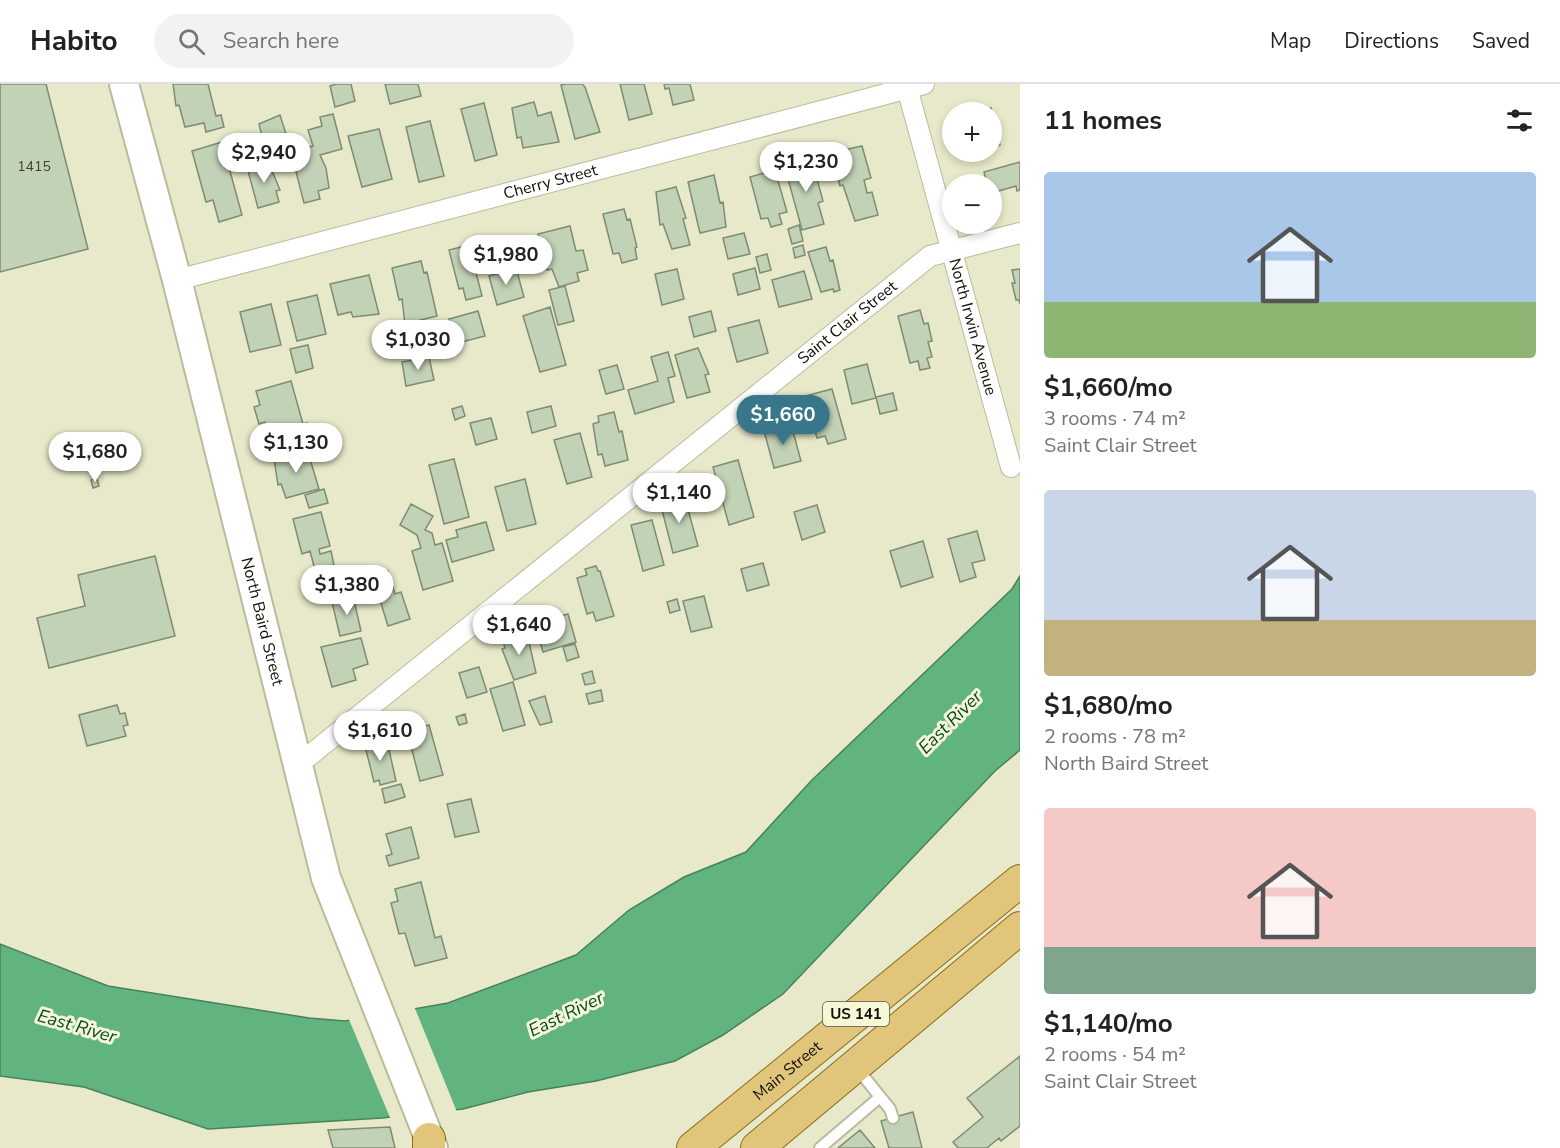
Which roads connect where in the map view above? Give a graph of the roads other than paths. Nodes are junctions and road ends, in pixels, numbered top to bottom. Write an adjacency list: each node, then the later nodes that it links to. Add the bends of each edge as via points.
1 (124, 84): 5 (street, North Baird Street)
2 (912, 85): 4 (street, North Irwin Avenue); 5 (street, Cherry Street)
3 (1020, 233): 4 (street, Saint Clair Street)
4 (950, 251): 6 (street, North Irwin Avenue); 7 (street, Saint Clair Street, via 925,260)
5 (177, 280): 7 (street, North Baird Street)
6 (1011, 467)
7 (298, 764): 13 (street, North Baird Street, via 326,878)
8 (1020, 881): 14 (main road, Main Street / US 141)
9 (1020, 928): 10 (main road, US 141)
10 (855, 1066): 11 (lane); 15 (main road, US 141)
11 (880, 1097): 12 (lane); 16 (lane)
12 (893, 1118)
13 (428, 1139)
14 (693, 1148)
15 (757, 1148)
16 (820, 1148)

